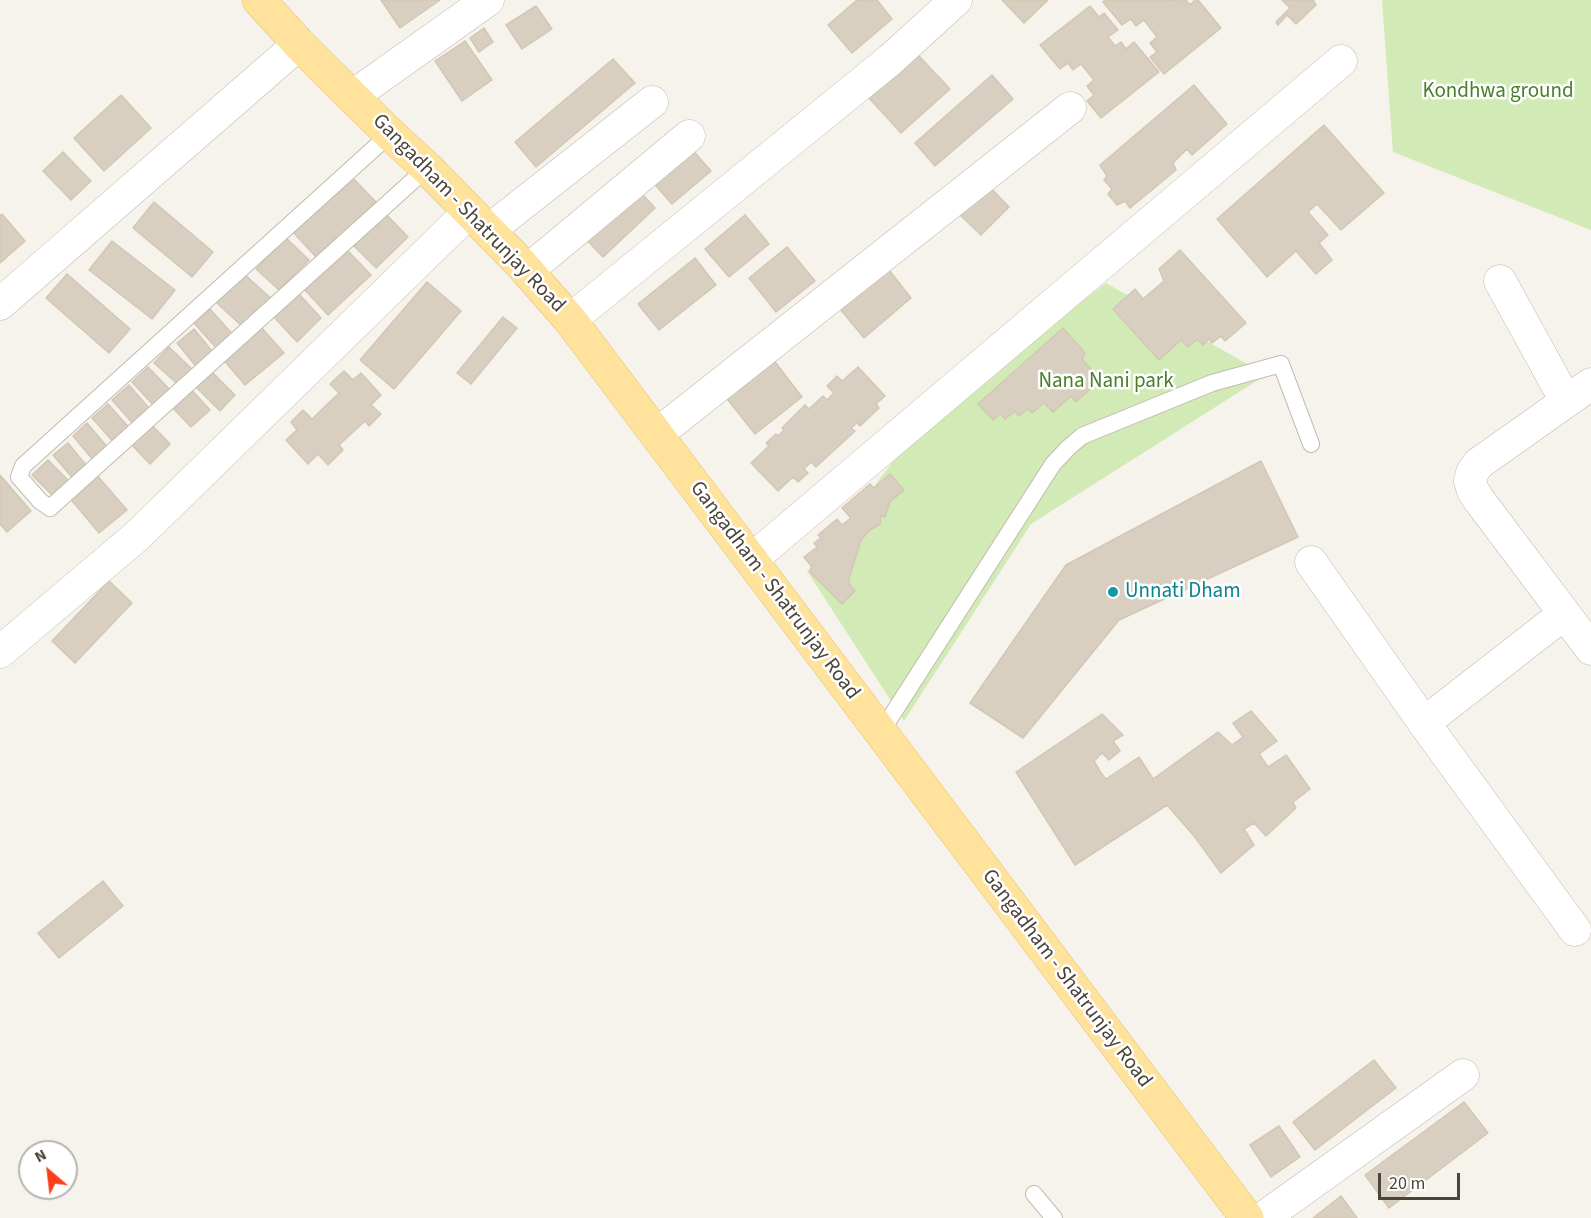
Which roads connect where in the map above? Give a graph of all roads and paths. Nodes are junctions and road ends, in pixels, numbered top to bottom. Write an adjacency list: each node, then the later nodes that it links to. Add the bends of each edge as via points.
1 (258, 0): 4 (main road, Gangadham - Shatrunjay Road)
2 (488, 0): 6 (street)
3 (956, 0): 16 (street, via 890,60)
4 (299, 44): 6 (main road, Gangadham - Shatrunjay Road); 15 (street)
5 (1341, 61): 20 (street)
6 (353, 96): 9 (main road, Gangadham - Shatrunjay Road)
7 (652, 102): 12 (street)
8 (1070, 108): 18 (street)
9 (390, 134): 11 (main road, Gangadham - Shatrunjay Road); 11 (lane, via 23,466 19,477 40,501 50,508)
10 (689, 136): 13 (street)
11 (427, 168): 12 (main road, Gangadham - Shatrunjay Road)
12 (479, 221): 13 (main road, Gangadham - Shatrunjay Road); 24 (street, via 137,536)
13 (527, 271): 16 (main road, Gangadham - Shatrunjay Road)
14 (1500, 281): 17 (street)
15 (0, 304)
16 (570, 320): 18 (main road, Gangadham - Shatrunjay Road)
17 (1579, 393): 22 (street, via 1478,464 1470,481 1479,500)
18 (656, 435): 20 (main road, Gangadham - Shatrunjay Road)
19 (1311, 444): 26 (lane, via 1281,364 1212,383 1082,436 1053,464)
20 (751, 560): 26 (main road, Gangadham - Shatrunjay Road)
21 (1311, 562): 25 (street)
22 (1564, 614): 23 (street); 25 (street)
23 (1591, 649)
24 (0, 652)
25 (1424, 723): 27 (street)
26 (881, 732): 31 (main road, Gangadham - Shatrunjay Road)
27 (1575, 930)
28 (1463, 1075): 32 (street)
29 (1034, 1194): 30 (lane)
30 (1054, 1218)
31 (1246, 1218)
32 (1263, 1218)

